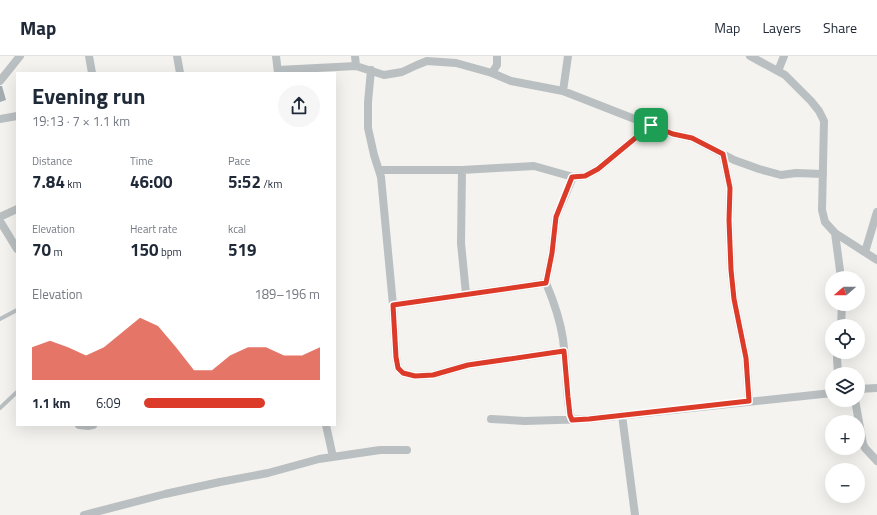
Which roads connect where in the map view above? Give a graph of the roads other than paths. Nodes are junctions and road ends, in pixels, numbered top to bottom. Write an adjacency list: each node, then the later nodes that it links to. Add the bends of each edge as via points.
1 (20, 56): 18 (street)
2 (89, 56): 14 (street)
3 (177, 56): 15 (street)
4 (276, 56): 16 (street)
5 (354, 56): 11 (street)
6 (497, 56): 17 (street, via 497,65)
7 (568, 56): 19 (street)
8 (750, 56): 13 (street)
9 (784, 56): 13 (street)
10 (427, 59): 12 (street, via 402,72 384,75); 17 (street, via 456,63)
11 (356, 66): 12 (street); 16 (street)
12 (371, 70): 24 (street, via 368,128)
13 (778, 71): 26 (street, via 811,101 824,121)
14 (92, 72)
15 (180, 72)
16 (278, 72)
17 (492, 73): 19 (street, via 511,81)
18 (0, 81)
19 (563, 91): 22 (street)
20 (16, 116): 21 (street)
21 (0, 119)
22 (651, 125): 23 (street, via 692,138); 27 (street, via 598,169 585,176)
23 (723, 154): 26 (street, via 748,166 781,175); 47 (street, via 730,188 729,220 734,299 746,358)
24 (379, 170): 25 (street); 39 (street)
25 (462, 170): 27 (street, via 534,166); 38 (street, via 461,244)
26 (823, 174): 32 (street, via 822,210 825,222)
27 (572, 177): 37 (street, via 556,217)
28 (16, 210): 30 (street)
29 (877, 212): 34 (street)
30 (0, 218)
31 (0, 221): 33 (street)
32 (835, 233): 34 (street); 36 (street)
33 (16, 247)
34 (865, 252): 35 (street)
35 (877, 260)
36 (840, 271)
37 (546, 283): 38 (street); 42 (street, via 560,320)
38 (466, 294): 39 (street)
39 (393, 305): 42 (street, via 396,357 398,368 403,373 415,376 433,375 468,365)
40 (16, 310): 41 (lane)
41 (0, 318)
42 (564, 351): 52 (street)
43 (877, 388): 44 (street)
44 (865, 389)
45 (16, 393): 49 (lane)
46 (825, 394): 47 (street)
47 (749, 401): 50 (street)
48 (856, 407): 56 (street, via 863,444)
49 (0, 408)
50 (622, 416): 52 (street); 58 (street)
51 (491, 420): 52 (street)
52 (572, 420)
53 (326, 426): 55 (street)
54 (407, 450): 55 (street, via 380,450)
55 (333, 457): 57 (street, via 165,494)
56 (877, 461)
57 (84, 515)
58 (635, 515)

